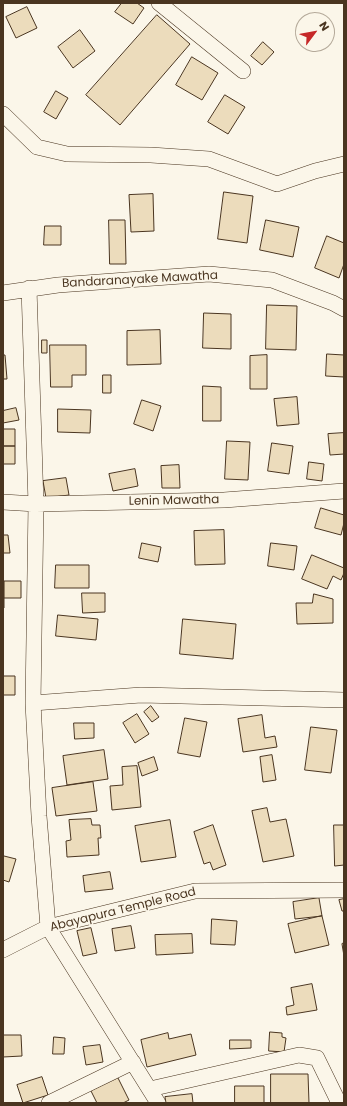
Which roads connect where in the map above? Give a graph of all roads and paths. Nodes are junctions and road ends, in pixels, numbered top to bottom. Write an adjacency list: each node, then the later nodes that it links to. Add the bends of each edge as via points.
1 (159, 3): 2 (street)
2 (243, 71)
3 (3, 114): 4 (street, via 36,147 67,154 209,159 277,184)
4 (344, 164)
5 (29, 288): 6 (street, Bandaranayake Mawatha); 7 (street, Bandaranayake Mawatha, via 209,274 272,280); 10 (street)
6 (3, 293)
7 (344, 309)
8 (344, 491): 10 (street, Lenin Mawatha, via 224,500)
9 (3, 502): 10 (street, Lenin Mawatha)
10 (36, 504): 12 (street)
11 (344, 700): 12 (street, via 141,695)
12 (32, 703): 14 (street)
13 (344, 890): 14 (street, Abayapura Temple Road, via 195,891)
14 (48, 927): 15 (street, Abayapura Temple Road); 16 (street)
15 (3, 950)
16 (133, 1062): 17 (street); 18 (street)
17 (150, 1089): 19 (street); 20 (street, via 299,1055 317,1058)
18 (49, 1103)
19 (158, 1103)
20 (339, 1103)

